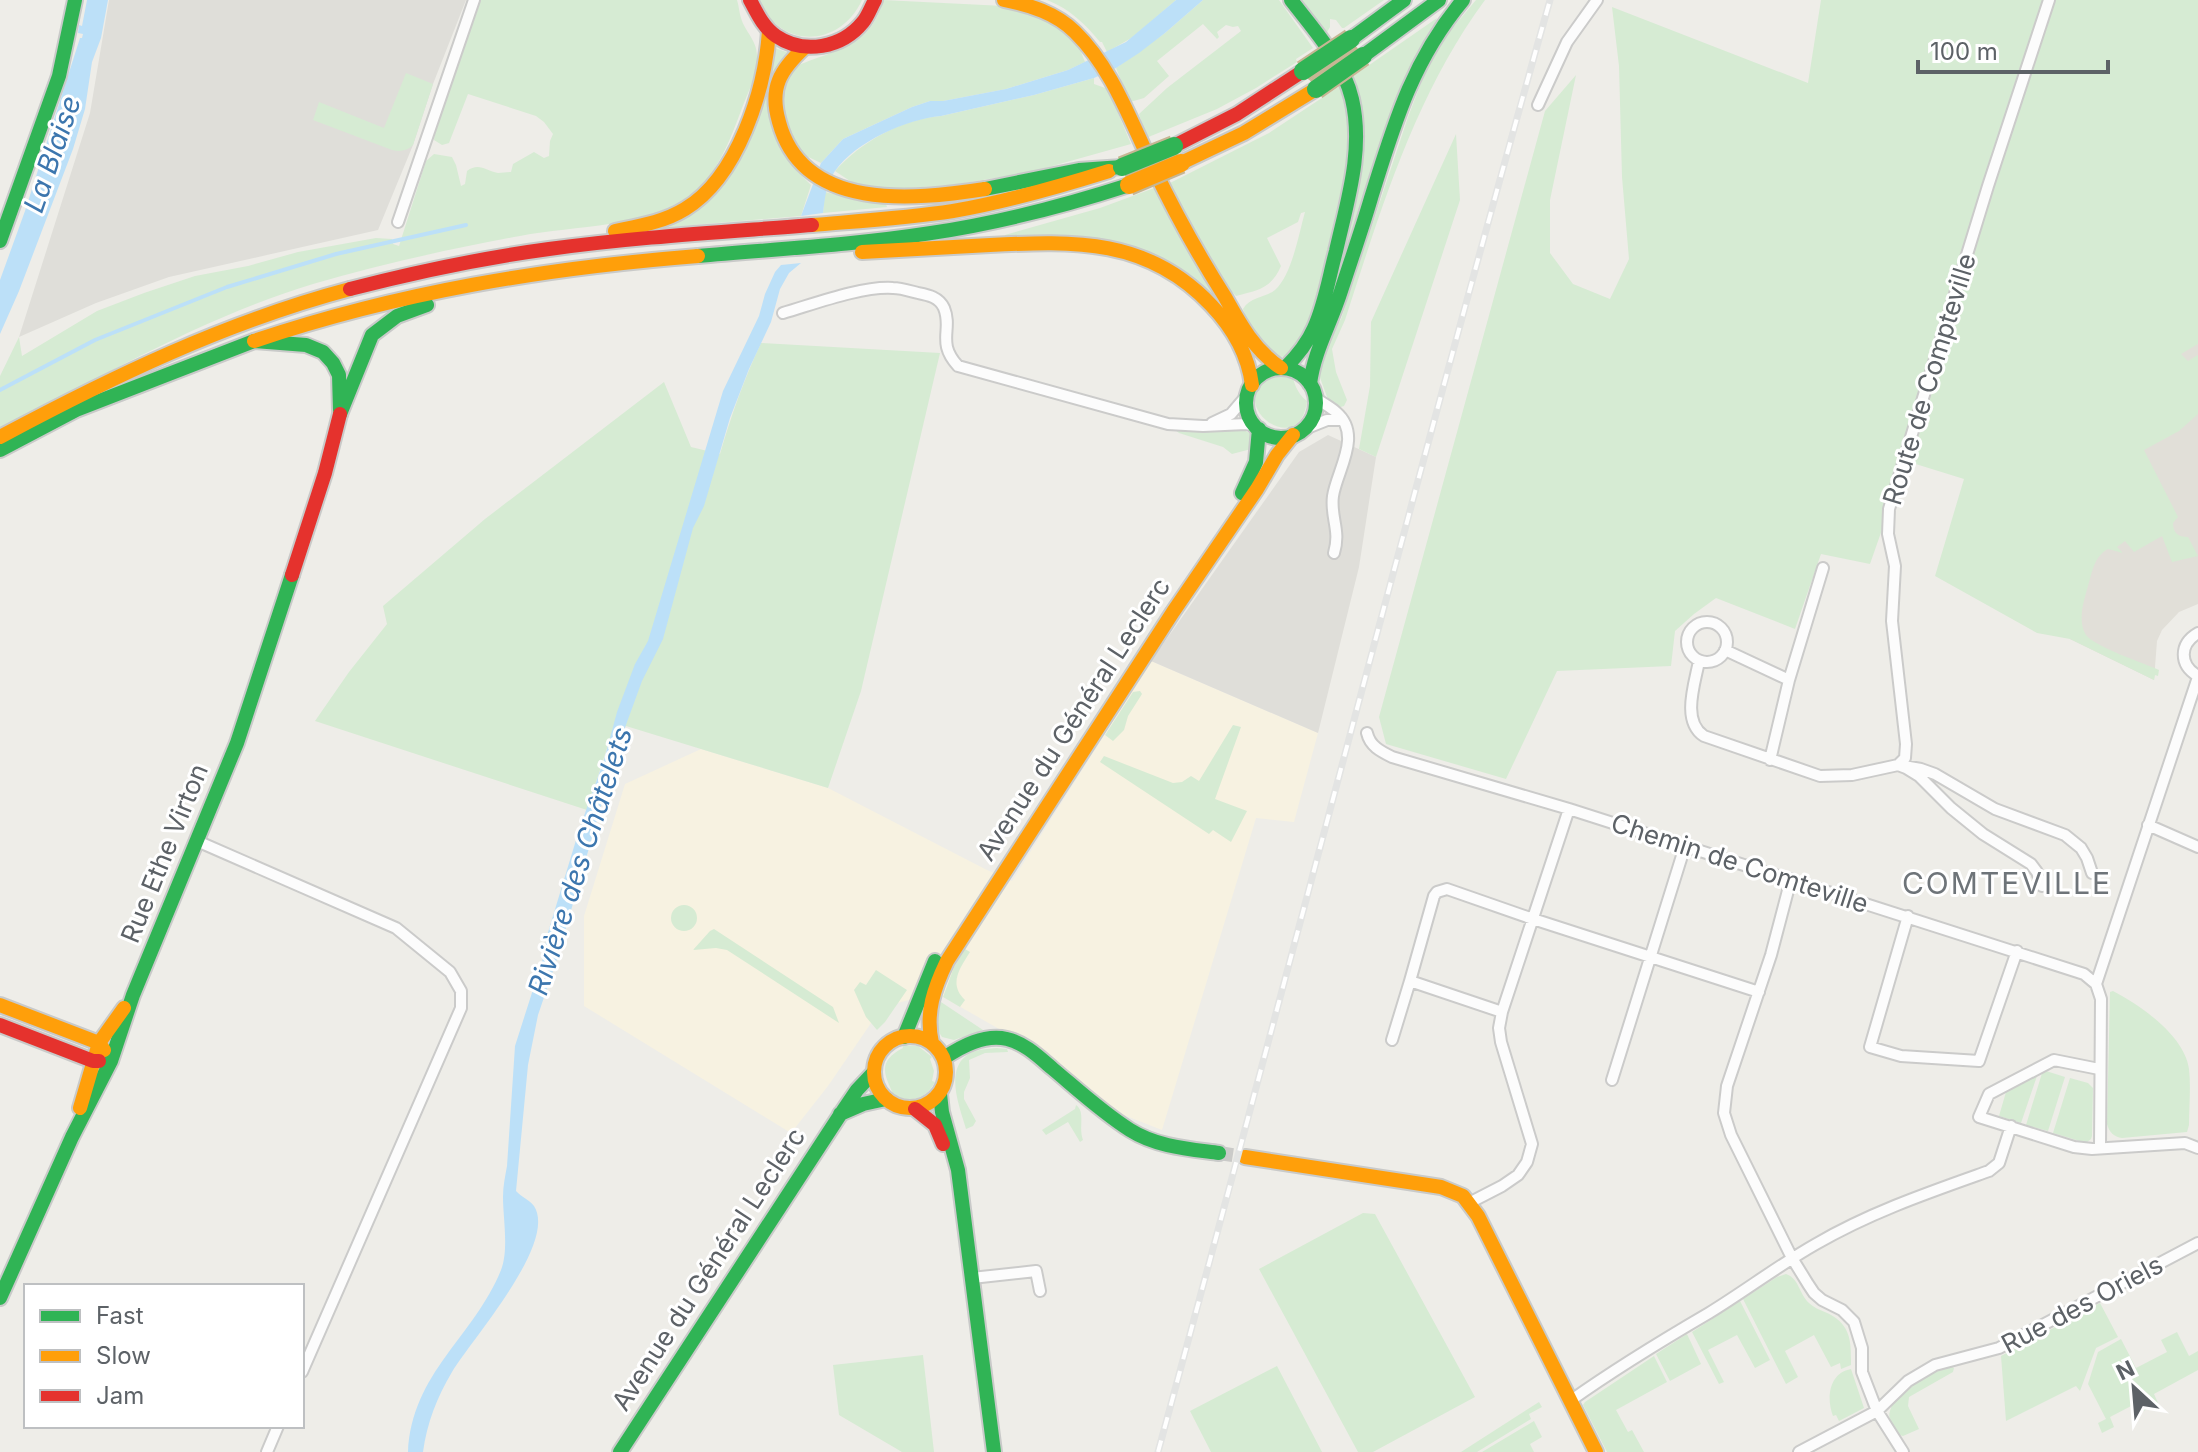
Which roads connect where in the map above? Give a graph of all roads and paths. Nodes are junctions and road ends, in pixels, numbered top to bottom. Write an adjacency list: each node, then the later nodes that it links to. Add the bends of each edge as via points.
1 (75, 0): 18 (main road, via 59,76)
2 (474, 0): 17 (street)
3 (750, 0): 12 (main road)
4 (875, 0): 13 (main road, via 865,20 847,37)
5 (1004, 0): 24 (main road, via 1056,17 1098,57 1202,260 1256,346)
6 (1291, 0): 24 (main road, via 1346,83 1357,135 1354,172 1321,312 1295,360)
7 (1404, 0): 15 (main road, bridge)
8 (1439, 0): 15 (main road, bridge, via 1316,89 1244,133)
9 (1463, 0): 26 (main road, via 1429,43 1402,103 1339,298 1315,355)
10 (1597, 0): 14 (street, via 1567,42)
11 (2049, 0): 44 (street, Route de Compteville, via 1888,517 1895,566 1893,631 1906,744 1905,758)
12 (769, 31): 13 (main road); 20 (main road, via 763,78 737,150 699,200 649,224 472,253)
13 (805, 47): 16 (main road, via 778,79 776,112 787,147 799,163 836,188 870,196 918,196)
14 (1538, 105)
15 (1178, 154): 16 (main road, bridge); 19 (main road, bridge, via 1129,185 1070,204 973,226)
16 (1122, 167): 20 (main road, via 951,211 627,239)
17 (398, 222)
18 (0, 241)
19 (821, 245): 21 (main road); 25 (main road, via 836,253 1056,243 1124,252 1179,277 1210,303 1249,365)
20 (461, 263): 28 (main road, via 277,311 151,360)
21 (467, 284): 23 (main road); 27 (main road, via 456,298 411,309 382,324 369,341)
22 (783, 313): 30 (street, via 866,290 893,288 932,296 946,311 945,341 958,366 1151,420)
23 (254, 341): 27 (main road, via 306,345 323,352 339,375); 28 (main road)
24 (1283, 368): 25 (main road, via 1264,373); 26 (main road, via 1297,372)
25 (1250, 390): 30 (street, via 1231,414); 31 (main road, via 1248,411)
26 (1313, 390): 29 (street); 32 (main road, via 1313,416)
27 (340, 414): 47 (main road, Rue Ethe Virton, via 237,743)
28 (48, 418): 33 (main road); 34 (main road)
29 (1342, 420): 32 (street, via 1327,420); 35 (street, via 1348,441 1333,498)
30 (1203, 426): 31 (street)
31 (1257, 428): 32 (main road, via 1275,437); 63 (main road, Avenue du Général Leclerc, via 1259,452 1247,486 943,947)
32 (1298, 433): 65 (main road, Avenue du Général Leclerc, via 1277,455 947,961 928,1020)
33 (0, 437)
34 (0, 450)
35 (1334, 553)
36 (1823, 568): 41 (street)
37 (2198, 633): 40 (street, via 2183,652 2187,667)
38 (1725, 650): 39 (street, via 1712,662); 39 (street, via 1722,629 1713,623 1698,624 1687,643); 41 (street)
39 (1699, 661): 43 (street, via 1692,715 1697,730)
40 (2198, 676): 46 (street)
41 (1789, 680): 43 (street)
42 (1367, 733): 45 (street, Chemin de Comteville, via 1369,741 1392,757)
43 (1770, 760): 44 (street, via 1829,777)
44 (1898, 765): 50 (street, via 1935,774 1995,809 2065,835 2081,848); 52 (street, via 1919,776 1974,828 2031,864)
45 (1569, 809): 48 (street, Chemin de Comteville); 54 (street)
46 (2148, 825): 49 (street); 58 (street)
47 (197, 841): 66 (main road, Rue Ethe Virton, via 133,995); 85 (street, via 396,928 450,972 461,991 461,1008)
48 (1685, 846): 51 (street, Chemin de Comteville); 56 (street)
49 (2198, 847)
50 (2092, 873)
51 (1791, 879): 53 (street, Chemin de Comteville); 59 (street)
52 (2042, 886)
53 (1908, 916): 55 (street, Chemin de Comteville); 55 (street, via 1870,1047 1901,1056 1979,1061)
54 (1533, 919): 56 (street); 57 (street, via 1447,889 1437,892); 61 (street)
55 (2017, 951): 58 (street, Chemin de Comteville, via 2075,969)
56 (1650, 957): 59 (street); 69 (street)
57 (1410, 981): 61 (street); 64 (street)
58 (2096, 984): 67 (street, via 2101,999)
59 (1759, 992): 81 (street, via 1727,1086 1724,1113)
60 (0, 1005): 66 (main road)
61 (1502, 1012): 79 (street, via 1501,1042 1532,1144 1518,1175)
62 (0, 1025): 66 (main road)
63 (904, 1037): 65 (main road, via 919,1037); 68 (main road, via 885,1047)
64 (1392, 1040)
65 (938, 1051): 70 (main road, via 947,1073); 77 (main road, via 997,1038 1012,1041 1132,1131 1169,1145)
66 (101, 1055): 84 (main road, Rue Ethe Virton, via 72,1137)
67 (2099, 1069): 74 (street, via 2054,1060 1989,1094 1979,1117); 75 (street)
68 (874, 1072): 71 (main road); 73 (main road, Avenue du Général Leclerc)
69 (1612, 1080)
70 (940, 1094): 72 (main road); 82 (main road, via 958,1170)
71 (886, 1099): 72 (main road); 73 (main road, Avenue du Général Leclerc)
72 (915, 1109): 91 (main road, via 935,1125 944,1149)
73 (840, 1115): 90 (main road, Avenue du Général Leclerc)
74 (2011, 1126): 75 (street, via 2074,1147); 81 (street, via 1999,1163 1989,1171 1875,1213)
75 (2100, 1148): 76 (street, via 2185,1143)
76 (2198, 1148)
77 (1219, 1153)
78 (1245, 1157): 79 (main road, via 1441,1187)
79 (1469, 1203): 86 (main road)
80 (2198, 1243): 87 (street, Rue des Oriels, via 1999,1348 1935,1365 1908,1381)
81 (1792, 1258): 86 (street); 87 (street, via 1814,1293 1854,1322 1862,1372)
82 (972, 1278): 83 (street, via 1036,1271); 92 (main road)
83 (1040, 1291)
84 (0, 1298)
85 (304, 1367)
86 (1570, 1401): 93 (main road)
87 (1877, 1411): 94 (street, Rue des Oriels); 95 (street)
88 (277, 1428): 89 (street)
89 (267, 1452)
90 (620, 1452)
91 (984, 1452)
92 (994, 1452)
93 (1596, 1452)
94 (1799, 1452)
95 (1903, 1452)

